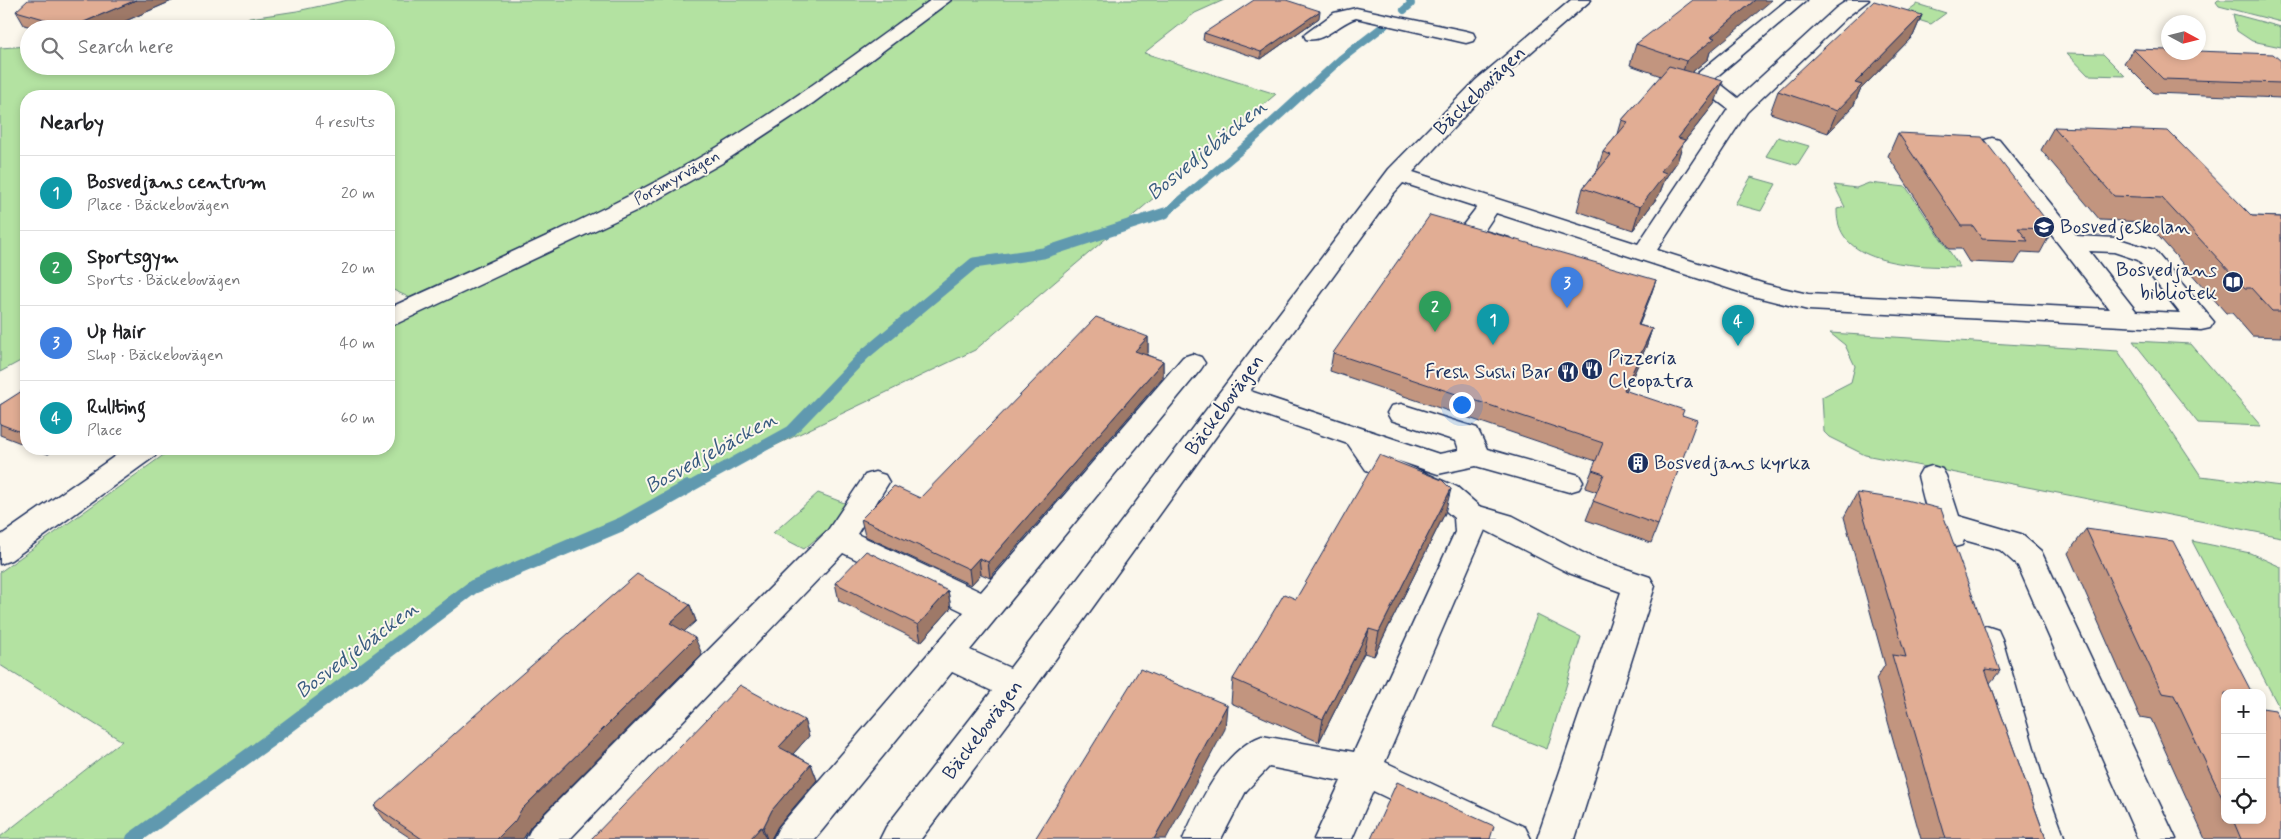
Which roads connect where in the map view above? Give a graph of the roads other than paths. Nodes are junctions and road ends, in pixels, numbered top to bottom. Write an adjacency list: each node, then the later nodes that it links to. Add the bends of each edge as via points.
1 (942, 0): 15 (street, Porsmyrvägen, via 806,99 714,158 556,242)
2 (1582, 0): 10 (street, Bäckebovägen, via 1517,52)
3 (1798, 0): 8 (street, via 1705,77 1710,86)
4 (1860, 0): 5 (street)
5 (1822, 6): 8 (street)
6 (1313, 35): 7 (street, via 1340,17 1356,13)
7 (1466, 37)
8 (1739, 108): 14 (street)
9 (1992, 144): 12 (street)
10 (1398, 174): 11 (street); 18 (street, Bäckebovägen, via 1368,210)
11 (1492, 204): 13 (street, via 1472,229 1474,235); 14 (street)
12 (2070, 243): 16 (street); 16 (street, via 2116,245 2146,255 2202,322)
13 (1522, 250)
14 (1643, 253): 16 (street, via 1758,290 1808,302)
15 (395, 314)
16 (2129, 318)
17 (1192, 363): 32 (street)
18 (1233, 395): 20 (street); 35 (street, Bäckebovägen)
19 (1401, 413): 22 (street, via 1468,435)
20 (1357, 436): 22 (street, via 1438,464); 26 (street, via 1376,463 1447,495)
21 (137, 455): 30 (street)
22 (1476, 456): 25 (street)
23 (1932, 476): 28 (street)
24 (875, 482): 29 (street)
25 (1569, 482)
26 (1469, 514): 36 (street, via 1470,532); 43 (street, via 1502,524 1580,565 1639,586)
27 (1904, 515): 28 (street)
28 (1946, 524): 31 (street); 45 (street, via 2010,542 2030,559)
29 (839, 538): 32 (street); 37 (street)
30 (0, 552)
31 (1960, 562)
32 (985, 608): 34 (street)
33 (1978, 613): 44 (street, via 2025,779)
34 (947, 654): 35 (street); 38 (street)
35 (1016, 687): 39 (street, Bäckebovägen)
36 (1365, 770): 40 (street, via 1262,751 1232,780); 41 (street); 42 (street)
37 (545, 839)
38 (792, 839)
39 (899, 839)
40 (1202, 839)
41 (1333, 839)
42 (1512, 839)
43 (1556, 839)
44 (2046, 839)
45 (2157, 839)

